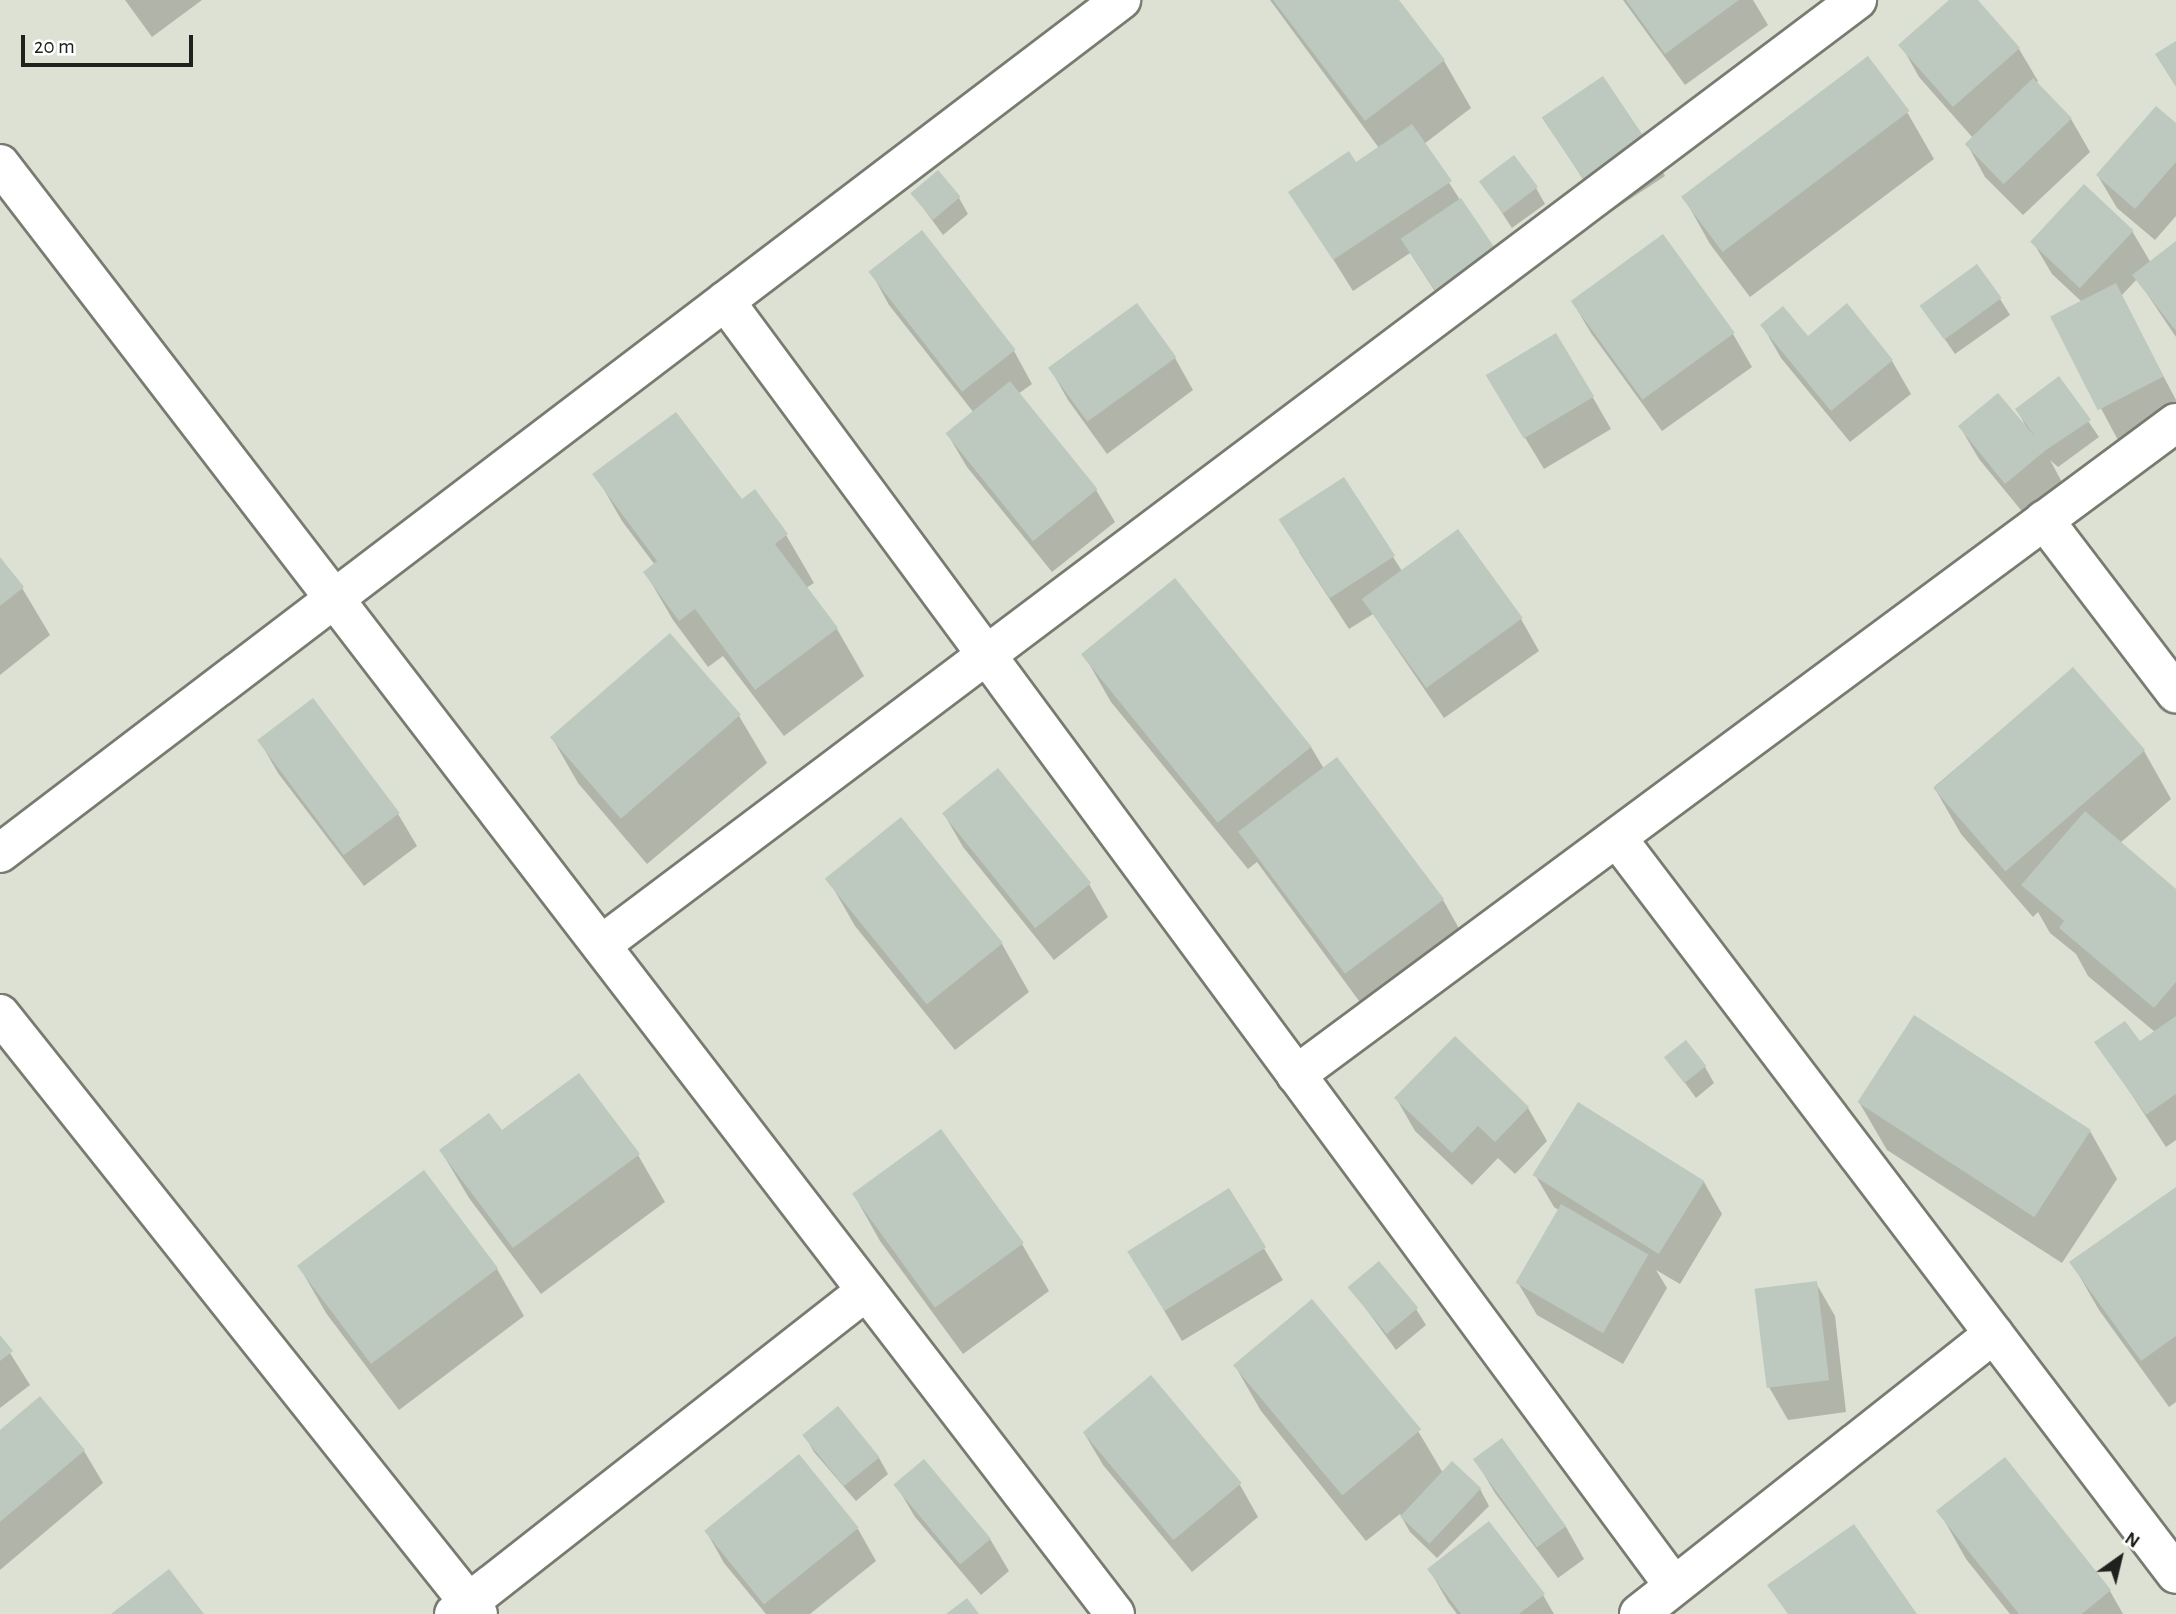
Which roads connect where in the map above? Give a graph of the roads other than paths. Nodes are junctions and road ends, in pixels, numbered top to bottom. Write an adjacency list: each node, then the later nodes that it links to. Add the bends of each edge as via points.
1 (1121, 0): 4 (street)
2 (1857, 0): 8 (street)
3 (0, 164): 7 (street)
4 (725, 301): 7 (street); 8 (street)
5 (2176, 423): 6 (street)
6 (2044, 520): 9 (street); 10 (street)
7 (334, 599): 11 (street); 12 (street)
8 (987, 655): 12 (street); 14 (street)
9 (2176, 693)
10 (1617, 838): 14 (street); 16 (street)
11 (0, 853)
12 (601, 945): 15 (street)
13 (0, 1014): 19 (street)
14 (1296, 1075): 18 (street)
15 (866, 1290): 19 (street); 20 (street)
16 (1994, 1335): 17 (street); 18 (street)
17 (2176, 1574)
18 (1674, 1587): 21 (street)
19 (467, 1610)
20 (1115, 1614)
21 (1639, 1614)

